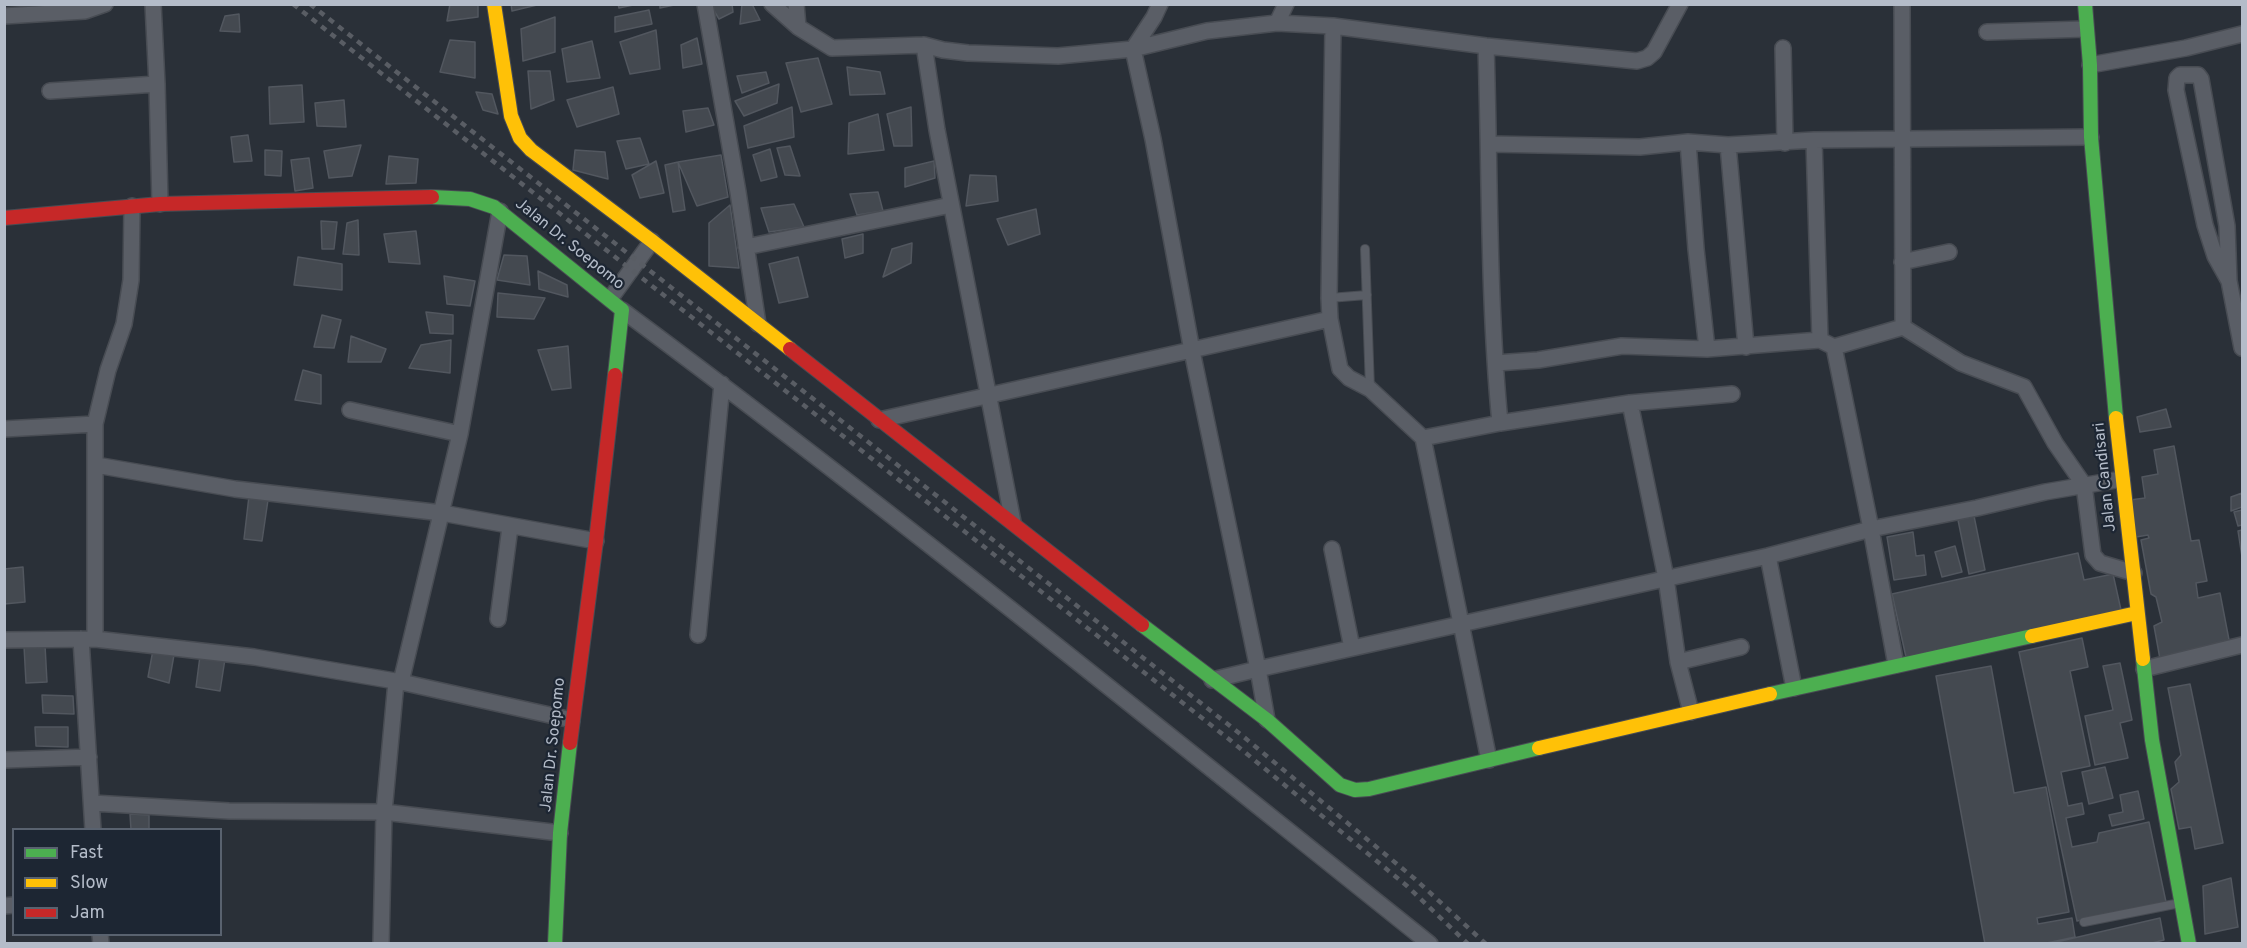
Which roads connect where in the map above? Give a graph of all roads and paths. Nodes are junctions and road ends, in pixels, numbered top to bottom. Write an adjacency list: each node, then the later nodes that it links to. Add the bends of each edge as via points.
1 (105, 4): 12 (street, via 85,11)
2 (153, 4): 26 (street)
3 (494, 4): 40 (street, via 507,99 520,138)
4 (705, 4): 41 (street)
5 (772, 4): 15 (street)
6 (796, 4): 15 (street)
7 (1160, 4): 23 (street)
8 (1286, 4): 13 (street)
9 (1680, 4): 20 (street, via 1654,52 1637,61)
10 (1902, 4): 30 (street)
11 (2085, 4): 16 (street, Jalan Candisari)
12 (4, 16)
13 (1277, 23): 14 (street); 23 (street, via 1207,32)
14 (1333, 26): 20 (street); 47 (street)
15 (798, 27): 19 (street, via 832,48)
16 (2086, 29): 17 (street); 24 (street, Jalan Candisari)
17 (1987, 33)
18 (2242, 34): 22 (street)
19 (924, 45): 23 (street, via 942,50 1058,56); 36 (street)
20 (1486, 46): 33 (street)
21 (1783, 48): 32 (street)
22 (2186, 48): 24 (street); 25 (street)
23 (1132, 49): 57 (street, via 1153,139)
24 (2090, 65): 28 (street, Jalan Candisari)
25 (2189, 74): 45 (street, via 2201,79 2227,226); 45 (street, via 2177,78 2176,90 2205,225 2215,256)
26 (158, 84): 27 (street); 35 (street)
27 (50, 91)
28 (2091, 137): 30 (street); 72 (street, Jalan Candisari)
29 (1814, 140): 30 (street); 32 (street); 53 (street)
30 (1903, 141): 44 (street)
31 (1688, 142): 33 (street, via 1640,147); 34 (street); 56 (street)
32 (1785, 143): 34 (street)
33 (1490, 144): 58 (street)
34 (1728, 145): 54 (street)
35 (160, 204): 37 (street, Jalan Dr. Soepomo); 38 (street, Jalan Dr. Soepomo, via 450,196 485,201)
36 (951, 205): 41 (street); 62 (street)
37 (132, 206): 39 (street, Jalan Dr. Soepomo); 67 (street, via 131,280 124,324)
38 (500, 211): 48 (street, Jalan Dr. Soepomo); 69 (street)
39 (4, 218)
40 (652, 241): 48 (street); 51 (street)
41 (746, 248): 51 (street)
42 (1365, 249): 46 (lane)
43 (1949, 252): 44 (street)
44 (1902, 262): 52 (street)
45 (2229, 281): 55 (street)
46 (1367, 295): 47 (lane); 60 (lane)
47 (1329, 298): 50 (street)
48 (610, 299): 49 (street, Jalan Dr. Soepomo)
49 (622, 310): 59 (street); 77 (street, Jalan Dr. Soepomo)
50 (1330, 319): 57 (street); 60 (street, via 1340,369)
51 (758, 324): 65 (street)
52 (1903, 327): 53 (street); 72 (street, via 1961,363 2024,387 2055,442)
53 (1827, 344): 54 (street); 76 (street)
54 (1746, 347): 56 (street)
55 (2242, 348)
56 (1707, 349): 58 (street, via 1622,346)
57 (1192, 351): 62 (street); 93 (street)
58 (1496, 363): 66 (street)
59 (722, 384): 85 (street); 112 (street)
60 (1370, 389): 70 (street)
61 (1732, 394): 63 (street)
62 (987, 395): 65 (street); 74 (street)
63 (1630, 403): 66 (street); 81 (street)
64 (350, 410): 69 (street)
65 (879, 420): 74 (street)
66 (1500, 423): 70 (street)
67 (95, 424): 68 (street); 71 (street)
68 (4, 429)
69 (460, 434): 73 (street)
70 (1423, 438): 84 (street)
71 (96, 465): 73 (street, via 235,489); 86 (street)
72 (2102, 482): 76 (street); 80 (street, Jalan Candisari); 80 (street, via 2093,555 2100,563)
73 (442, 513): 75 (street); 96 (street)
74 (1013, 522): 95 (street)
75 (510, 526): 77 (street); 83 (street)
76 (1871, 529): 79 (street); 92 (street)
77 (596, 541): 99 (street, Jalan Dr. Soepomo)
78 (1332, 549): 90 (street)
79 (1767, 556): 81 (street); 97 (street)
80 (2134, 573): 82 (street, Jalan Candisari)
81 (1666, 578): 84 (street); 91 (street)
82 (2138, 613): 92 (street); 94 (street, Jalan Candisari)
83 (498, 620)
84 (1462, 624): 90 (street); 103 (street)
85 (698, 635)
86 (88, 639): 87 (street); 96 (street, via 254,657); 101 (street)
87 (4, 640)
88 (2242, 645): 94 (street)
89 (1741, 647): 91 (street)
90 (1352, 648): 93 (street)
91 (1678, 663): 98 (street)
92 (1896, 665): 97 (street)
93 (1258, 669): 95 (street); 100 (street)
94 (2144, 669): 108 (street, Jalan Candisari)
95 (1212, 680): 100 (street)
96 (399, 682): 99 (street); 105 (street)
97 (1794, 688): 98 (street)
98 (1691, 712): 103 (street)
99 (572, 720): 107 (street, Jalan Dr. Soepomo)
100 (1267, 720): 103 (street, via 1340,785 1359,791)
101 (88, 757): 102 (street); 104 (street)
102 (4, 760)
103 (1489, 760)
104 (92, 803): 105 (street, via 230,811); 106 (street)
105 (384, 812): 107 (street); 110 (street)
106 (93, 828)
107 (560, 833): 111 (street, Jalan Dr. Soepomo)
108 (2175, 904): 109 (lane); 113 (street, Jalan Candisari)
109 (2084, 922)
110 (381, 944)
111 (555, 944)
112 (1430, 944)
113 (2189, 944)

